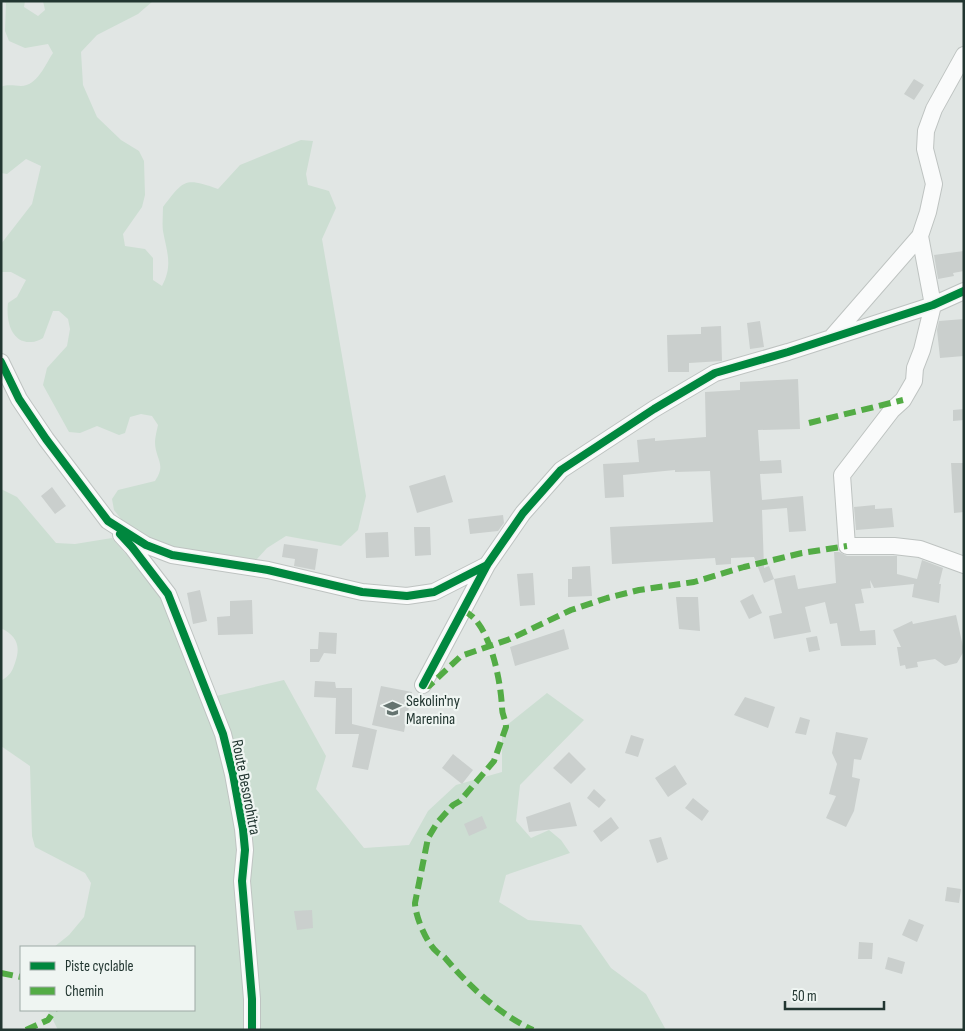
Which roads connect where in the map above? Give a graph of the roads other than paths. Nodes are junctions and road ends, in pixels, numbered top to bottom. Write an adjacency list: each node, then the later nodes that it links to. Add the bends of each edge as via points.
1 (964, 55): 2 (street, via 926,130 925,149 934,184)
2 (920, 236): 4 (street); 5 (street)
3 (964, 291): 4 (street)
4 (933, 305): 5 (street); 9 (street, via 914,381 903,400 842,475 847,546 920,549)
5 (832, 337): 8 (street, via 715,373 561,470 523,513)
6 (1, 362): 7 (street, Route Besorohitra, via 19,399)
7 (108, 521): 8 (street, via 146,545 172,555 268,570 362,592 407,596 434,592); 11 (street, Route Besorohitra, via 168,594 223,734 243,829 242,881)
8 (487, 565): 10 (street)
9 (964, 565)
10 (423, 685)
11 (252, 1030)

